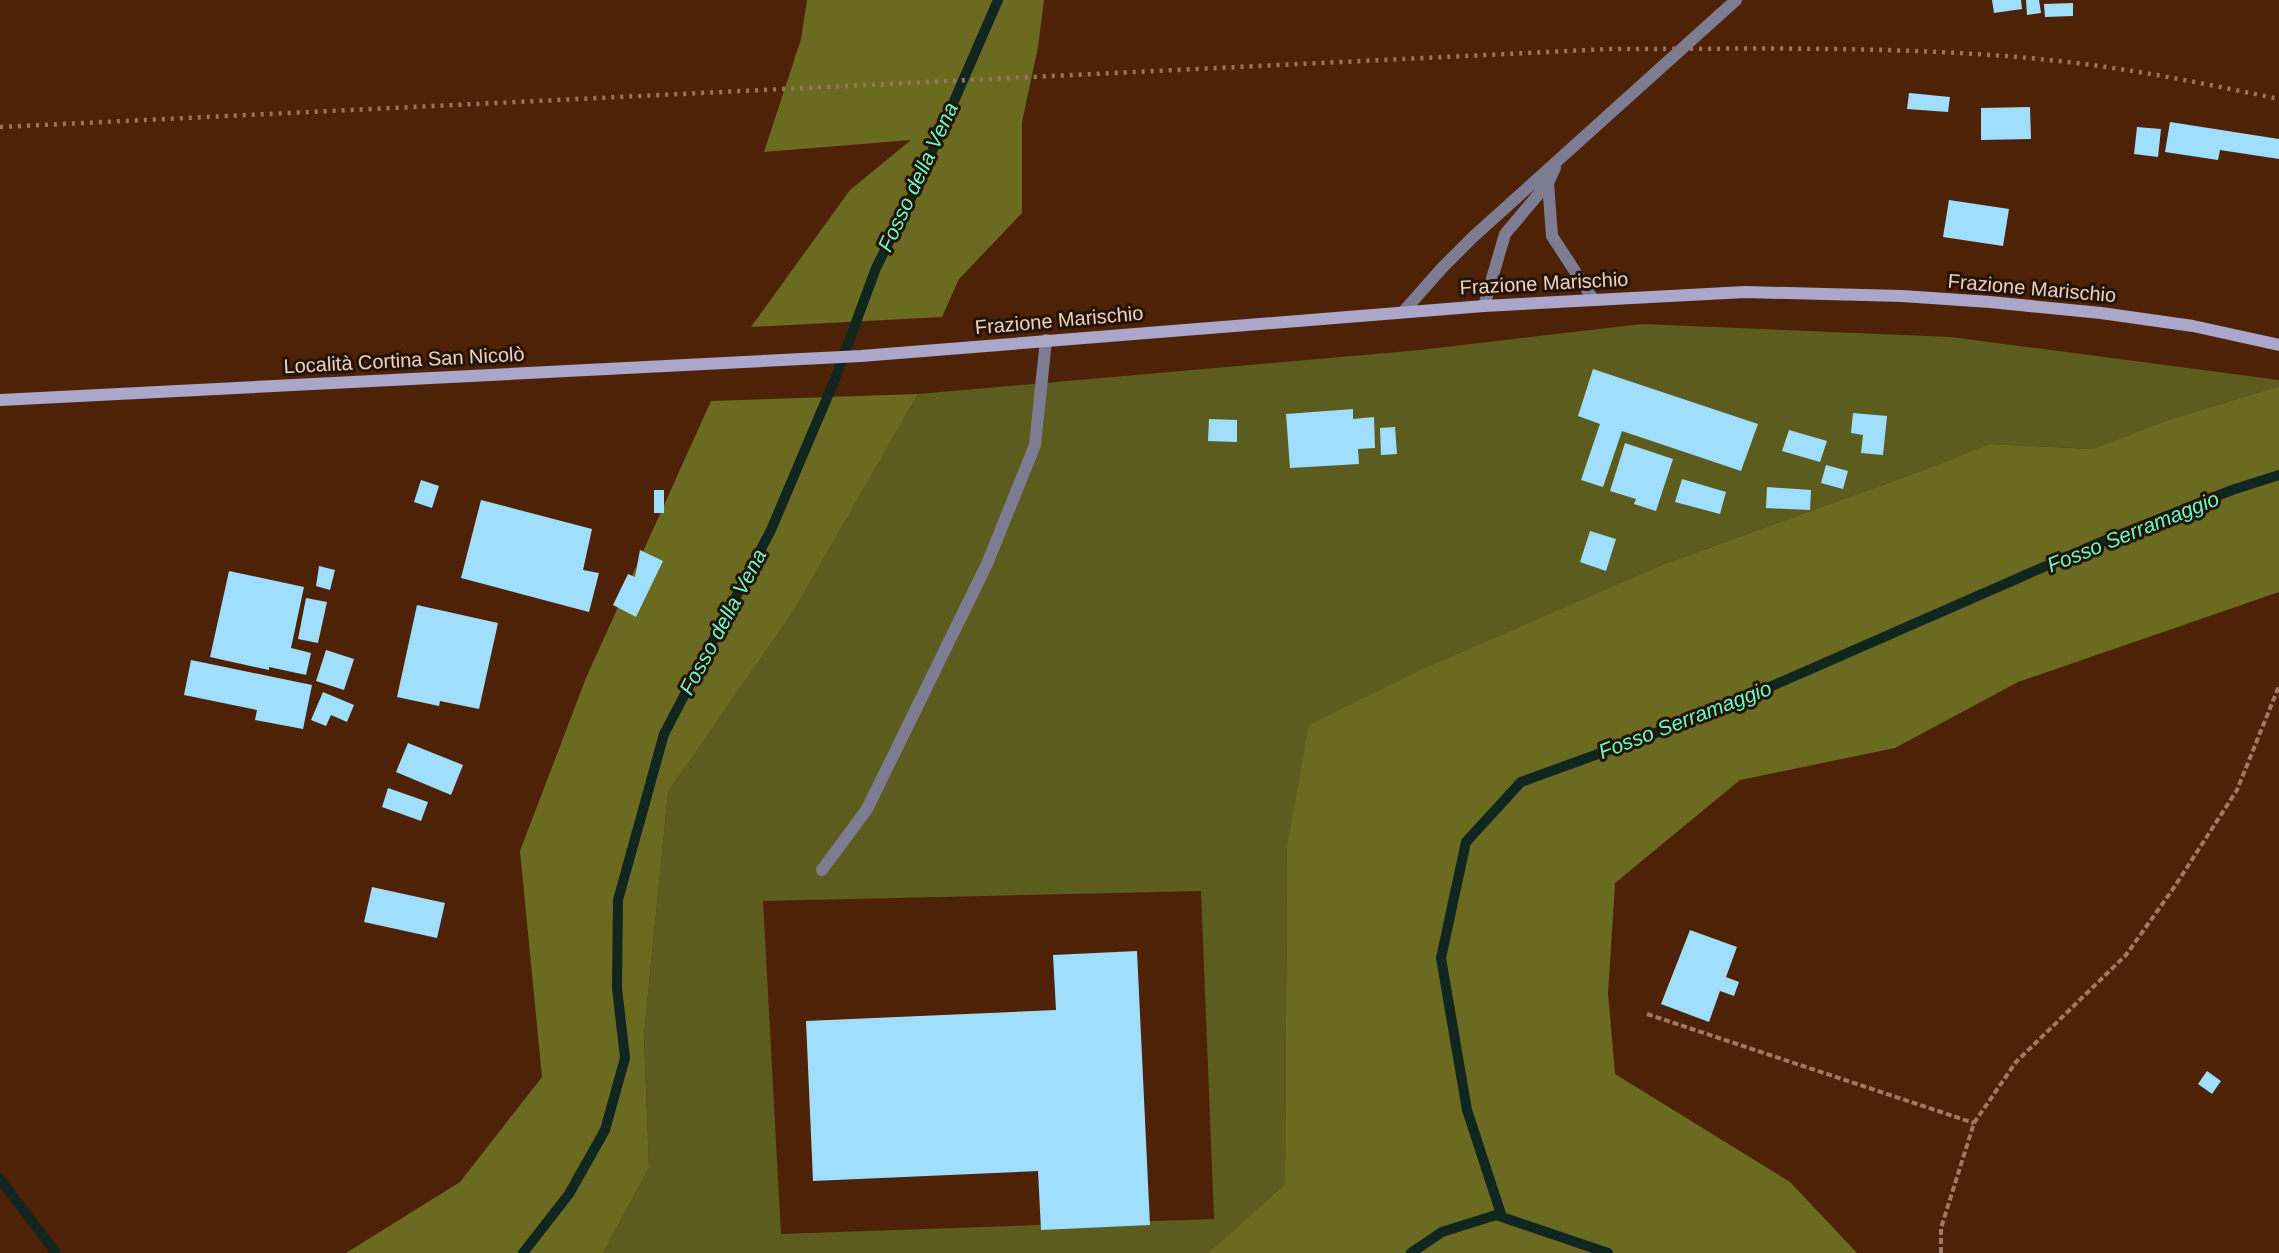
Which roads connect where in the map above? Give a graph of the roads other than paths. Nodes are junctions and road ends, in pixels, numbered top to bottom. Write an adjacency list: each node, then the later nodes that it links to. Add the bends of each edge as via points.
1 (1736, 0): 2 (street)
2 (1558, 162): 3 (street); 6 (street, via 1473,237)
3 (1548, 183): 4 (street, via 1552,236); 5 (street, via 1505,234)
4 (1593, 299): 5 (main road, Frazione Marischio); 8 (main road, Frazione Marischio, via 1745,292 1968,300 2193,326)
5 (1484, 306): 6 (main road, Frazione Marischio)
6 (1403, 312): 7 (main road, Frazione Marischio)
7 (1046, 340): 9 (main road, Frazione Marischio); 11 (street, via 1035,445 987,564 867,809)
8 (2279, 345)
9 (809, 359): 10 (main road, Località Cortina San Nicolò)
10 (0, 400)
11 (822, 870)

